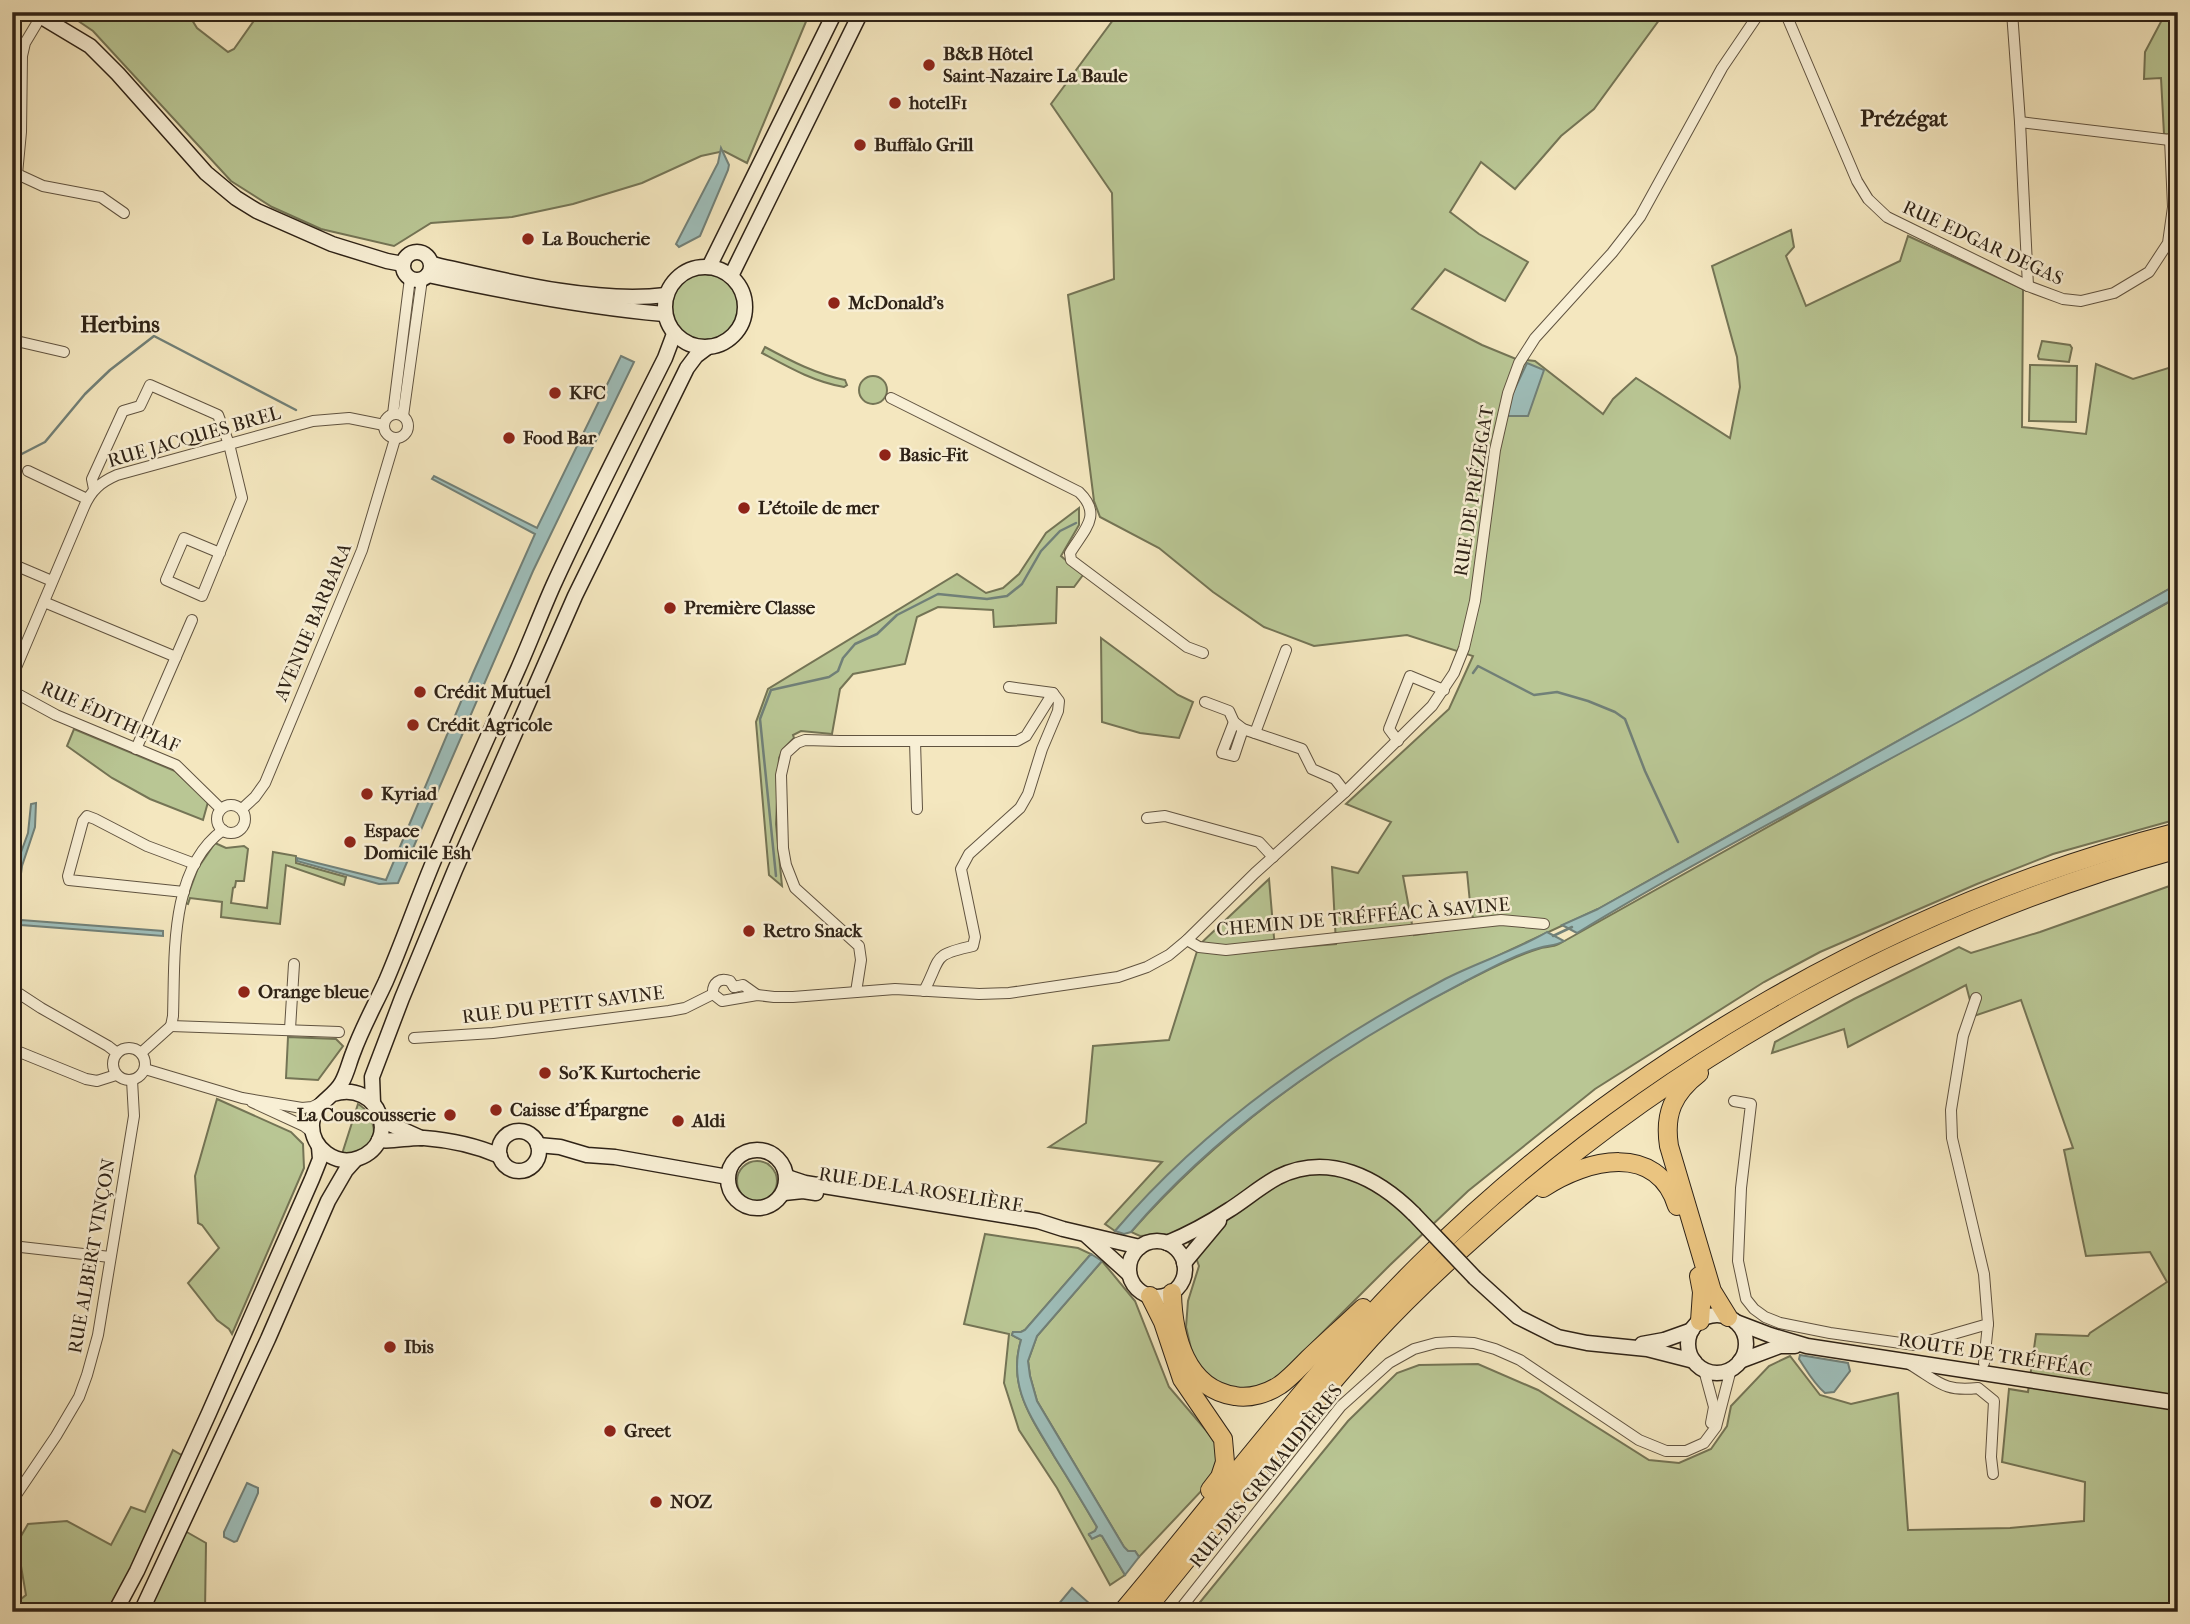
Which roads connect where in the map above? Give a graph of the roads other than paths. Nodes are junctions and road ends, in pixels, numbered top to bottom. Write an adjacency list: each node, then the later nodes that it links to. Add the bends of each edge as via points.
1 (835, 12): 13 (street)
2 (861, 12): 15 (street)
3 (1760, 12): 41 (street, RUE DE PRÉZEGAT, via 1722,68 1640,217 1535,338 1519,363 1495,450 1475,601 1464,648)
4 (1786, 12): 16 (street, RUE EDGAR DEGAS, via 1868,199 1887,217)
5 (2012, 12): 7 (street)
6 (39, 14): 9 (street, via 22,56); 12 (street, via 94,50 206,173 236,198 332,244)
7 (2020, 122): 8 (street); 16 (street)
8 (2174, 140): 16 (street, RUE EDGAR DEGAS, via 2168,243 2149,272 2115,293 2081,301)
9 (16, 150): 10 (street)
10 (15, 179): 11 (street, via 101,197)
11 (124, 213)
12 (403, 264): 14 (street, via 405,272); 14 (street, via 416,251 428,256)
13 (709, 267): 15 (street); 17 (street, via 678,276)
14 (423, 274): 17 (street, via 584,293); 18 (street, via 537,298); 24 (street)
15 (731, 276): 21 (street, via 744,296 743,321 726,342)
16 (2028, 286)
17 (666, 295): 18 (street)
18 (664, 314): 19 (street)
19 (674, 334): 21 (street, via 686,343); 82 (street, via 552,587 343,1079)
20 (12, 340): 22 (street)
21 (708, 347): 85 (street, via 687,368 575,596 402,998 372,1077)
22 (64, 352)
23 (891, 398): 37 (street, via 1079,492 1092,512 1070,553 1071,560 1187,647)
24 (398, 415): 25 (street, via 387,418); 26 (street, via 408,423 407,431)
25 (384, 425): 26 (street, via 385,432); 27 (street, RUE JACQUES BREL, via 330,418)
26 (395, 439): 54 (street, AVENUE BARBARA, via 362,550 265,783)
27 (229, 444): 29 (street, RUE JACQUES BREL, via 117,475); 29 (street, via 218,415 149,385 140,406 123,411 116,423 92,479); 31 (street, via 242,498)
28 (28, 471): 30 (street)
29 (94, 489): 30 (street, RUE JACQUES BREL)
30 (87, 499): 33 (street, RUE JACQUES BREL)
31 (220, 553): 31 (street, via 202,596 166,580 184,538)
32 (12, 564): 33 (street)
33 (52, 581): 34 (street, RUE JACQUES BREL)
34 (44, 602): 38 (street); 39 (street, RUE JACQUES BREL)
35 (192, 620): 38 (street)
36 (1286, 650): 47 (street)
37 (1203, 653)
38 (176, 657): 50 (street)
39 (12, 677)
40 (1009, 687): 43 (street)
41 (1444, 690): 49 (street, RUE DE PRÉZEGAT); 49 (street, via 1410,676 1390,729)
42 (12, 691): 50 (street, RUE ÉDITH PIAF)
43 (1053, 693): 48 (street, via 1022,739); 66 (street, via 1059,701 1058,711 1028,794 1020,808 969,854 961,869 973,946 940,957)
44 (1205, 702): 45 (street, via 1229,711)
45 (1234, 722): 46 (street); 46 (street, via 1222,753 1234,757)
46 (1243, 729): 47 (street)
47 (1255, 733): 51 (street, via 1301,749 1312,769 1335,779)
48 (915, 741): 52 (street); 67 (street, via 804,740 786,754 781,775 786,865 795,888 859,946)
49 (1398, 741): 51 (street, RUE DE PRÉZEGAT)
50 (136, 748): 53 (street, RUE ÉDITH PIAF, via 183,769)
51 (1345, 792): 59 (street, RUE DE PRÉZEGAT)
52 (917, 808)
53 (221, 809): 54 (street, via 233,805); 56 (street, via 218,822)
54 (242, 809): 56 (street, via 243,827 236,832)
55 (1147, 818): 59 (street, via 1165,816 1259,842)
56 (223, 830): 60 (street, via 211,838)
57 (2178, 832): 108 (highway, via 2017,883 1901,932 1785,991 1653,1071 1594,1114 1498,1189)
58 (2178, 849): 71 (highway, via 1984,914 1865,968)
59 (1273, 857): 63 (street, RUE DE PRÉZEGAT)
60 (195, 864): 61 (street); 61 (street, via 95,819 87,816 83,821 69,880)
61 (184, 892): 72 (street, via 175,942)
62 (1544, 924): 63 (street, CHEMIN DE TRÉFFÉAC À SAVINE, via 1501,920 1226,950 1199,947)
63 (1187, 940): 66 (street, RUE DU PETIT SAVINE, via 1147,967 1118,977 1009,993)
64 (294, 964): 73 (street)
65 (12, 989): 77 (street)
66 (925, 991): 67 (street, RUE DU PETIT SAVINE)
67 (856, 992): 68 (street, RUE DU PETIT SAVINE, via 774,998)
68 (733, 993): 69 (street, RUE DU PETIT SAVINE, via 722,1001); 69 (street, RUE DU PETIT SAVINE, via 730,981 722,979)
69 (713, 994): 75 (street, RUE DU PETIT SAVINE, via 669,1011)
70 (1976, 998): 113 (street, ROUTE DE TRÉFFÉAC, via 1963,1036 1951,1110 1952,1138 1984,1273)
71 (1781, 1013): 100 (highway, via 1605,1128); 112 (highway, via 1764,1032 1685,1085 1670,1110 1666,1128 1712,1291)
72 (171, 1026): 73 (street); 78 (street)
73 (290, 1029): 74 (street)
74 (339, 1032)
75 (414, 1038)
76 (12, 1049): 80 (street, via 86,1079 97,1081)
77 (117, 1053): 78 (street, via 131,1048); 80 (street, via 112,1066)
78 (141, 1053): 79 (street)
79 (145, 1069): 81 (street); 83 (street)
80 (116, 1074): 81 (street)
81 (132, 1080): 106 (street, RUE ALBERT VINÇON, via 134,1116)
82 (328, 1097): 83 (street, via 302,1108); 85 (street, via 355,1092); 87 (street, via 314,1115)
83 (242, 1098): 87 (street)
84 (1734, 1101): 115 (street, ROUTE DE TRÉFFÉAC, via 1751,1104 1738,1262 1746,1299 1765,1317 1780,1322)
85 (373, 1103): 86 (street)
86 (381, 1120): 88 (street); 89 (street)
87 (313, 1133): 92 (street)
88 (421, 1138): 89 (street); 91 (street)
89 (379, 1140): 95 (street, via 369,1153)
90 (503, 1140): 91 (street); 93 (street, via 522,1131 531,1135); 94 (street)
91 (476, 1145): 94 (street)
92 (319, 1147): 95 (street, via 333,1158); 128 (street, via 313,1177)
93 (538, 1150): 94 (street, via 530,1168 519,1171 508,1167); 96 (street, via 614,1157)
94 (500, 1156)
95 (355, 1160): 129 (street, via 328,1201)
96 (728, 1177): 97 (street, via 735,1159 758,1149 777,1157); 98 (street, via 729,1189 745,1206 768,1206)
97 (787, 1177): 98 (street); 101 (street, RUE DE LA ROSELIÈRE)
98 (784, 1193): 101 (street, RUE DE LA ROSELIÈRE, via 803,1191)
99 (1230, 1210): 103 (street); 107 (street); 116 (street, bridge, via 1279,1177 1304,1168 1332,1167 1359,1175 1396,1197 1518,1317 1558,1337)
100 (1490, 1223): 114 (highway, via 1502,1221 1560,1178 1602,1162 1640,1165 1658,1173 1674,1195 1698,1270 1702,1293); 131 (highway, via 1372,1337)
101 (1053, 1227): 102 (street, RUE DE LA ROSELIÈRE)
102 (1086, 1235): 105 (street, RUE DE LA ROSELIÈRE); 109 (street, RUE DE LA ROSELIÈRE)
103 (1167, 1243): 105 (street, via 1148,1242); 107 (street, via 1175,1247)
104 (12, 1246): 106 (street)
105 (1140, 1247): 109 (street, via 1131,1259)
106 (110, 1257): 126 (street, RUE ALBERT VINÇON, via 88,1375 56,1436)
107 (1184, 1263): 110 (street, via 1183,1280)
108 (1420, 1264): 110 (highway, via 1398,1274 1280,1385 1257,1395 1221,1394 1195,1375 1179,1340); 127 (highway, via 1327,1362)
109 (1129, 1274): 111 (street, via 1136,1288)
110 (1172, 1293): 111 (street)
111 (1150, 1296): 127 (highway, via 1182,1379 1223,1439 1225,1449 1220,1477 1177,1532)
112 (1732, 1320): 114 (street, via 1713,1315); 117 (street, ROUTE DE TRÉFFÉAC); 122 (street, via 1741,1327 1746,1348)
113 (1988, 1324): 115 (street, ROUTE DE TRÉFFÉAC, via 1915,1345); 120 (street, ROUTE DE TRÉFFÉAC)
114 (1696, 1326): 116 (street, via 1664,1340); 121 (street, via 1689,1349)
115 (1871, 1339): 118 (street)
116 (1620, 1345): 121 (street, via 1668,1353)
117 (1807, 1346): 118 (street, ROUTE DE TRÉFFÉAC); 122 (street, ROUTE DE TRÉFFÉAC, via 1780,1346)
118 (1871, 1356): 119 (street, ROUTE DE TRÉFFÉAC)
119 (1906, 1362): 123 (street, ROUTE DE TRÉFFÉAC); 125 (street, via 1940,1384 1957,1390 1978,1388 1994,1401)
120 (1984, 1363)
121 (1699, 1365): 122 (street, via 1719,1373); 124 (street, via 1714,1407 1711,1424)
122 (1736, 1365): 124 (street, via 1716,1427 1704,1443)
123 (2178, 1403)
124 (1686, 1451): 132 (street, RUE DES GRIMAUDIÈRES, via 1666,1451 1639,1440 1520,1360 1495,1349 1453,1342 1414,1349 1389,1363 1341,1406)
125 (1993, 1474)
126 (12, 1501)
127 (1174, 1549): 130 (highway)
128 (115, 1612)
129 (141, 1612)
130 (1122, 1612)
131 (1144, 1612)
132 (1178, 1612)

